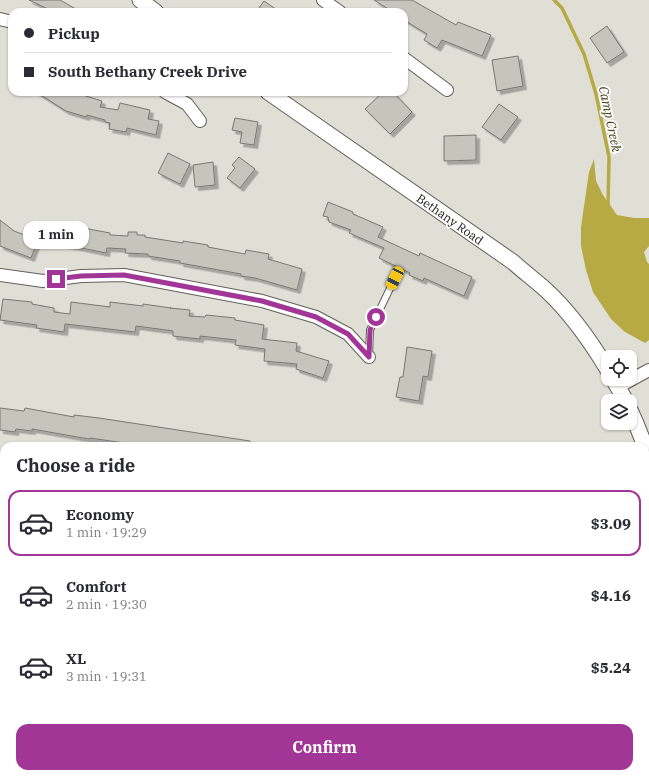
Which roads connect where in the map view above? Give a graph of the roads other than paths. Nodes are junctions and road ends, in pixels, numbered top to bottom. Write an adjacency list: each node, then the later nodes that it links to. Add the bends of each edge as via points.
1 (140, 0): 3 (street)
2 (323, 0): 4 (street)
3 (151, 8)
4 (334, 8)
5 (408, 61): 6 (street)
6 (447, 90)
7 (172, 96): 9 (street, via 187,104)
8 (274, 96): 13 (street, Bethany Road, via 513,262 573,319)
9 (200, 121)
10 (0, 275): 12 (street, via 43,281 81,276 124,275 262,301 316,317 348,334)
11 (395, 278): 12 (lane, via 370,330)
12 (369, 357)
13 (601, 359)
14 (649, 370): 15 (street)
15 (637, 375)
16 (637, 426): 17 (street)
17 (643, 442)

